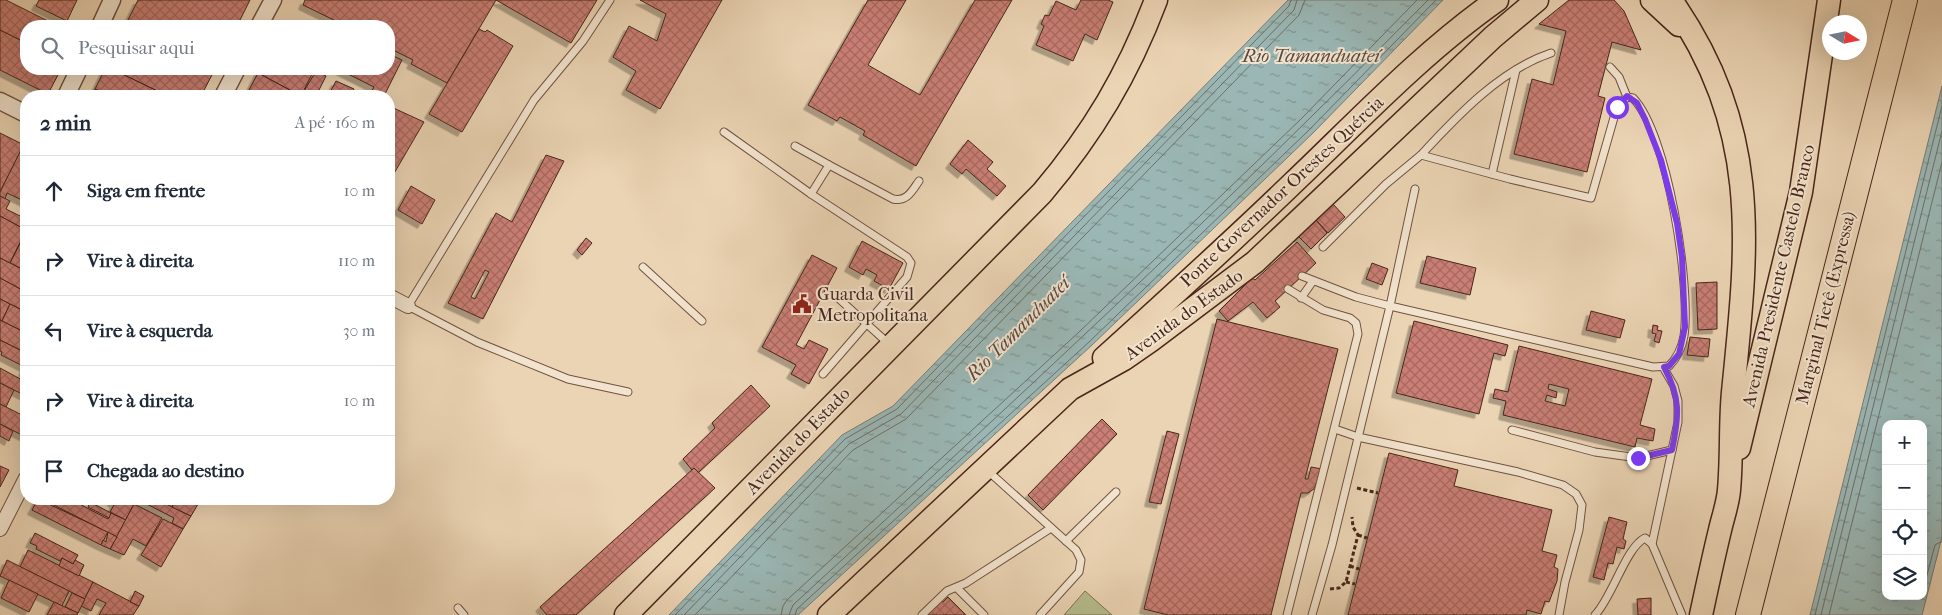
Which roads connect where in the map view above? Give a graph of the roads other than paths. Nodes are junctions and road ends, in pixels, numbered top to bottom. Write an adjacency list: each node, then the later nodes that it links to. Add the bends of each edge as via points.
1 (112, 0): 11 (street)
2 (273, 0): 12 (street)
3 (610, 0): 40 (lane, via 583,41 525,114)
4 (1156, 0): 44 (highway, Avenida do Estado, via 1120,80 1074,154 1042,193)
5 (1497, 0): 47 (highway, Ponte Governador Orestes Quércia, via 1437,48 1365,113)
6 (1652, 0): 13 (highway)
7 (1671, 0): 13 (highway)
8 (1829, 0): 55 (highway, Avenida Presidente Castelo Branco, via 1801,192)
9 (1905, 0): 75 (highway, Marginal Tietê (Expressa))
10 (1534, 1): 47 (highway, Avenida do Estado, via 1265,257 1144,345)
11 (103, 20)
12 (262, 20)
13 (1693, 36): 55 (highway, via 1715,80 1730,122 1743,194 1744,279 1730,426)
14 (1551, 53): 16 (lane, via 1530,60)
15 (1610, 68): 21 (lane, via 1619,77)
16 (1516, 70): 26 (lane, via 1485,92); 28 (lane)
17 (76, 75): 19 (street)
18 (234, 75): 20 (street)
19 (69, 90)
20 (225, 90)
21 (1627, 96): 28 (lane, via 1617,107 1591,198); 45 (lane, via 1637,103 1645,119 1670,189 1682,257 1684,337 1679,354 1669,366)
22 (0, 101): 23 (street)
23 (20, 111)
24 (724, 132): 31 (lane)
25 (794, 146): 27 (lane)
26 (1421, 155): 28 (lane); 32 (lane, via 1386,184)
27 (829, 166): 29 (lane, via 900,201); 31 (lane)
28 (1492, 174)
29 (919, 181)
30 (1415, 189): 41 (lane)
31 (810, 194): 43 (lane, via 907,257 911,263 907,277)
32 (1323, 246)
33 (643, 267): 42 (lane)
34 (1302, 276): 35 (lane)
35 (1313, 281): 38 (lane); 41 (lane)
36 (1288, 289): 38 (lane)
37 (837, 297): 43 (lane)
38 (1301, 298): 49 (lane, via 1356,323 1358,334)
39 (395, 299): 40 (street)
40 (408, 306): 48 (lane, via 477,342 568,379)
41 (1390, 306): 45 (lane); 51 (lane)
42 (702, 322)
43 (867, 325): 44 (lane); 46 (lane)
44 (891, 346): 64 (highway, Avenida do Estado)
45 (1664, 367): 52 (lane, via 1678,401 1678,422)
46 (823, 374)
47 (1070, 389): 53 (highway, Avenida do Estado)
48 (628, 392)
49 (1335, 430): 51 (lane); 69 (lane)
50 (1512, 430): 52 (lane, via 1596,452 1638,458)
51 (1358, 437): 70 (lane); 71 (lane, via 1518,472 1563,485 1576,494 1582,505 1579,530 1564,582)
52 (1672, 450): 60 (lane)
53 (986, 469): 57 (lane); 65 (highway, Avenida do Estado)
54 (20, 490): 58 (street)
55 (1729, 490): 74 (highway)
56 (1116, 492): 59 (lane)
57 (1051, 528): 59 (lane); 61 (lane)
58 (0, 529)
59 (1066, 541): 68 (lane, via 1081,560 1079,572)
60 (1652, 544): 72 (lane, via 1644,538 1640,540); 73 (lane)
61 (957, 588): 66 (lane, via 942,595); 67 (lane)
62 (458, 608): 63 (lane)
63 (464, 615)
64 (626, 615)
65 (829, 615)
66 (922, 615)
67 (984, 615)
68 (1040, 615)
69 (1287, 615)
70 (1312, 615)
71 (1561, 615)
72 (1595, 615)
73 (1682, 615)
74 (1700, 615)
75 (1748, 615)

